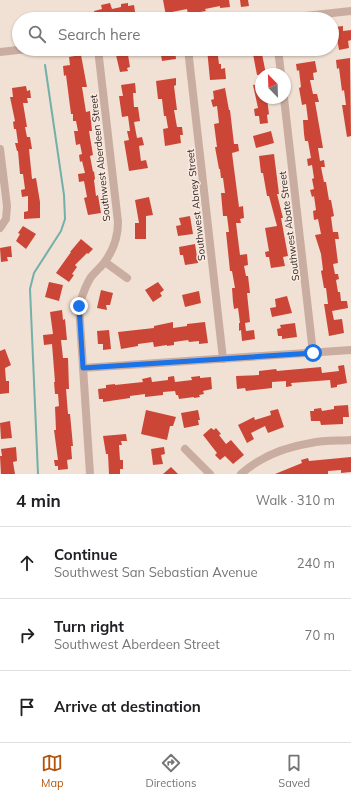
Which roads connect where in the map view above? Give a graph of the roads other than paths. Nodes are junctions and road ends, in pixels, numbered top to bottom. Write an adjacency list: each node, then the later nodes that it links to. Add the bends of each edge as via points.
1 (351, 11): 2 (street)
2 (339, 12)
3 (12, 51): 4 (street)
4 (0, 52)
5 (99, 56): 12 (street, Southwest Aberdeen Street, via 118,222 118,232)
6 (189, 56): 16 (street, Southwest Abney Street)
7 (279, 56): 8 (street)
8 (280, 68)
9 (285, 104): 15 (street, Southwest Abate Street)
10 (0, 149): 11 (street, via 7,206 6,219)
11 (0, 228)
12 (105, 262): 13 (street); 17 (street, Southwest Aberdeen Street, via 91,277 83,291 79,306)
13 (127, 278)
14 (351, 350): 15 (street)
15 (313, 353): 16 (street)
16 (223, 359): 17 (street)
17 (83, 368): 20 (street, Southwest Aberdeen Street)
18 (351, 440): 22 (street, via 312,442 286,449)
19 (185, 449): 21 (street)
20 (90, 474)
21 (210, 474)
22 (241, 474)

